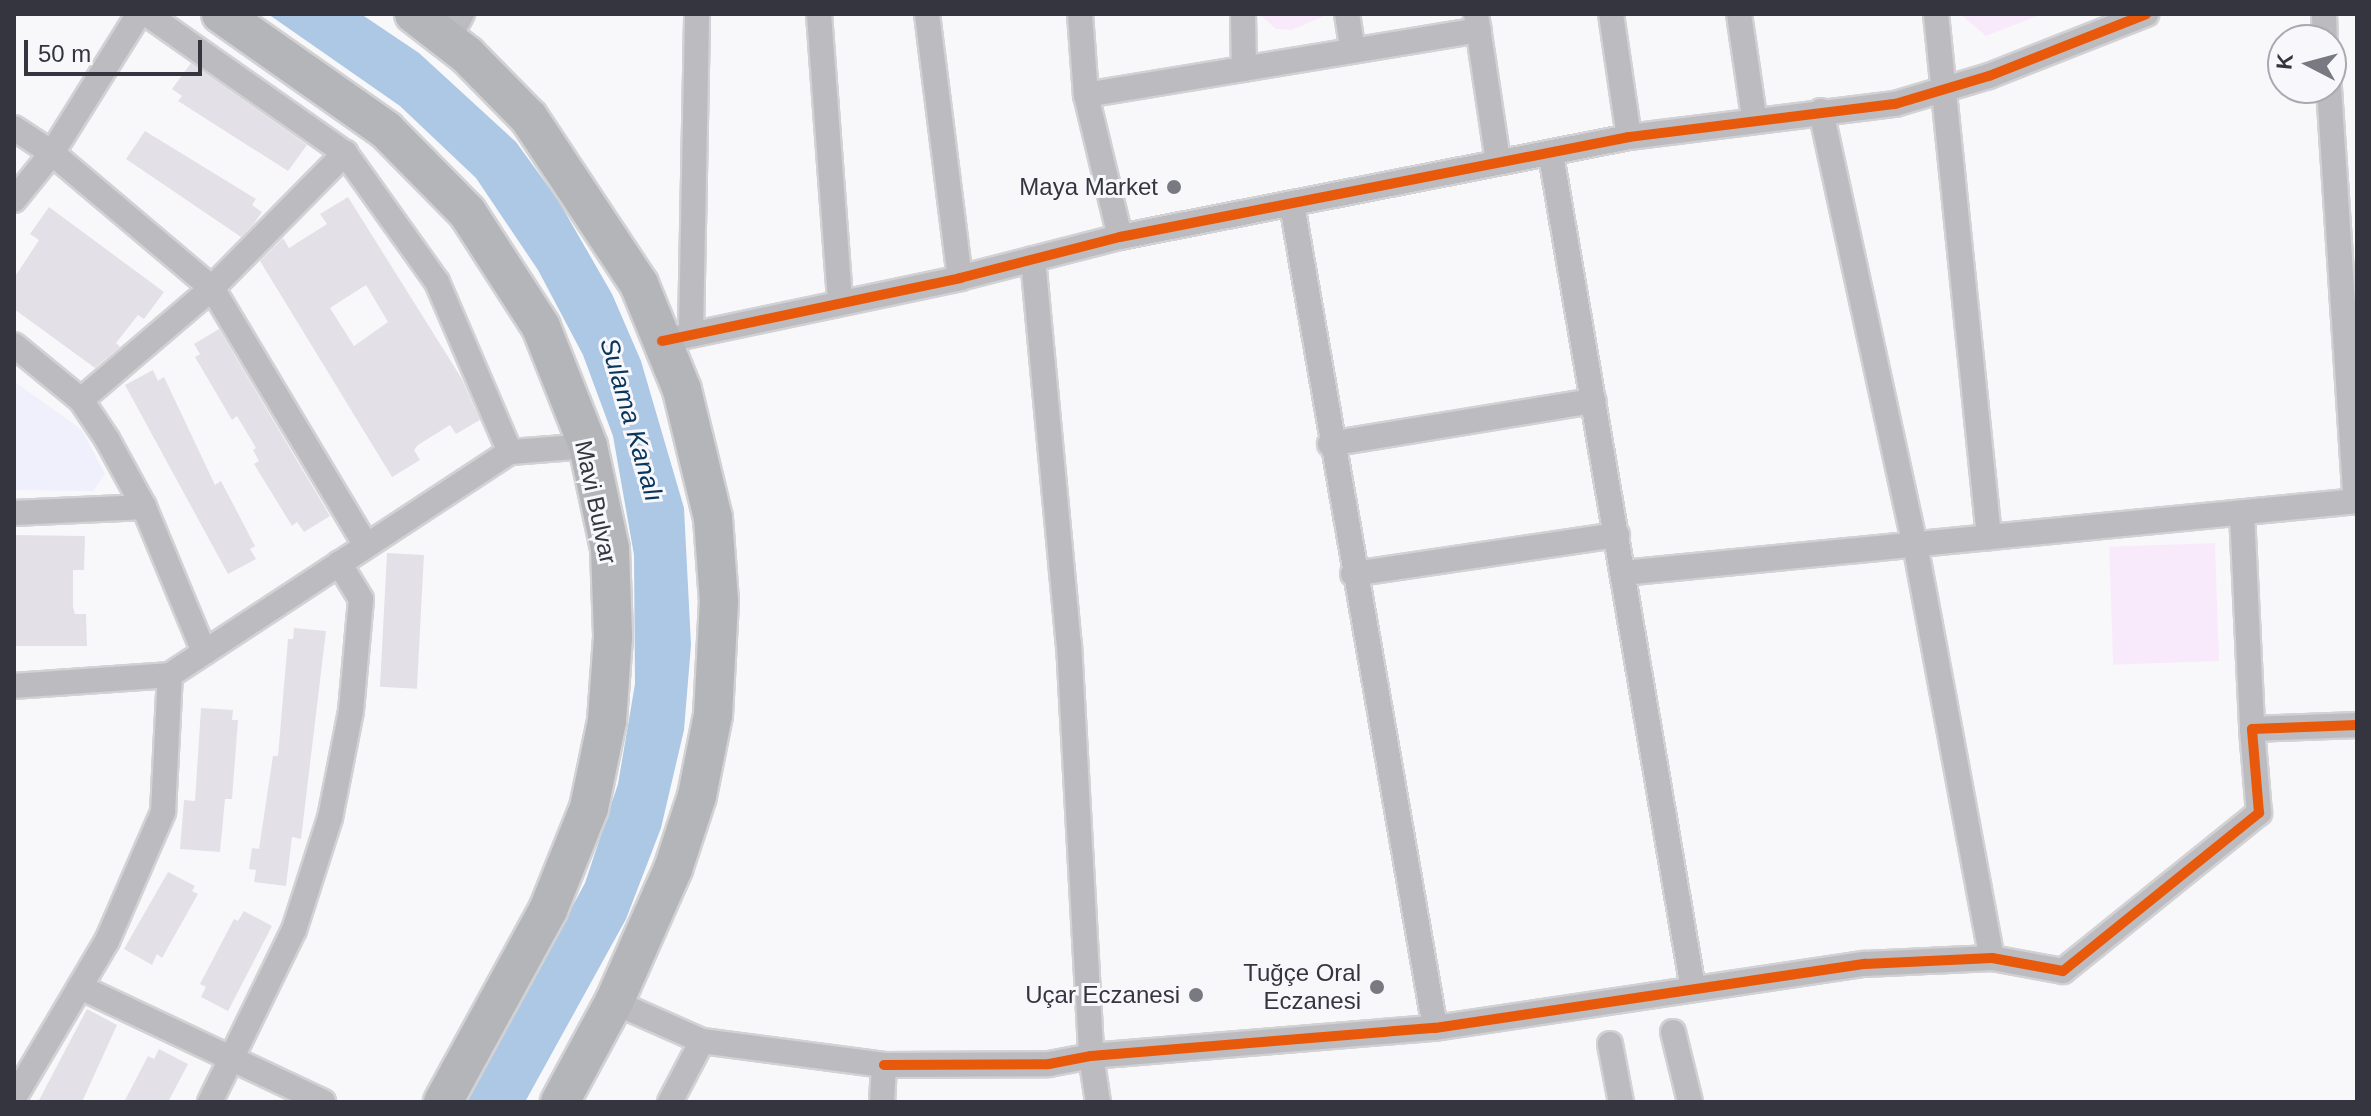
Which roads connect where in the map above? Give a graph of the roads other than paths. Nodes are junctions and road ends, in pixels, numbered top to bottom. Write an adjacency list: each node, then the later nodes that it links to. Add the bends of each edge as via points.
1 (139, 14): 26 (street)
2 (147, 14): 27 (street)
3 (221, 14): 43 (main road, Mavi Bulvar, via 386,130 467,212 541,327)
4 (414, 14): 16 (main road)
5 (697, 14): 38 (street)
6 (819, 14): 37 (street)
7 (927, 14): 35 (street)
8 (1080, 14): 20 (street)
9 (1243, 14): 18 (street)
10 (1347, 14): 17 (street)
11 (1611, 14): 25 (street)
12 (1739, 14): 23 (street)
13 (1936, 14): 19 (street)
14 (2146, 14): 19 (street)
15 (1477, 22): 17 (street); 29 (street)
16 (455, 27): 38 (main road, via 529,118)
17 (1353, 51): 18 (street)
18 (1244, 69): 20 (street)
19 (1946, 89): 22 (street, via 1895,104); 50 (street)
20 (1086, 95): 33 (street)
21 (2332, 104): 31 (street)
22 (1821, 111): 23 (street); 51 (street)
23 (1754, 117): 25 (street)
24 (14, 128): 26 (street)
25 (1629, 137): 28 (street)
26 (52, 153): 30 (street); 36 (street)
27 (345, 153): 36 (street); 44 (street, via 437,282)
28 (1551, 155): 29 (street); 41 (street)
29 (1498, 162): 32 (street)
30 (14, 200)
31 (2347, 201): 45 (street)
32 (1292, 205): 33 (street); 42 (street)
33 (1120, 237): 34 (street)
34 (1033, 259): 35 (street); 69 (street, via 1069,644)
35 (960, 278): 37 (street)
36 (212, 288): 40 (street); 52 (street)
37 (840, 302): 38 (street)
38 (676, 337): 64 (main road, via 682,390 713,518 719,601 713,715 697,796 673,869)
39 (14, 345): 40 (street)
40 (81, 400): 46 (street)
41 (1594, 401): 42 (street); 49 (street)
42 (1330, 444): 55 (street)
43 (588, 446): 44 (street); 75 (main road, Mavi Bulvar, via 610,549 613,637 607,721 589,808 548,910)
44 (510, 452): 52 (street)
45 (2356, 501): 48 (street)
46 (144, 507): 47 (street); 56 (street)
47 (14, 513)
48 (2242, 513): 50 (street); 60 (street)
49 (1617, 535): 54 (street); 55 (street)
50 (1989, 537): 51 (street)
51 (1915, 544): 54 (street); 61 (street)
52 (366, 545): 53 (street)
53 (339, 563): 56 (street); 70 (street, via 361,599 351,711 330,818 294,930)
54 (1623, 573): 63 (street)
55 (1353, 574): 65 (street)
56 (204, 652): 57 (street)
57 (170, 675): 58 (street); 62 (street, via 163,812 107,941)
58 (14, 686)
59 (2357, 725): 60 (street)
60 (2252, 729): 61 (street, via 2259,813 2063,971)
61 (1992, 958): 63 (street, via 1865,964)
62 (80, 987): 70 (street); 72 (street)
63 (1693, 988): 65 (street)
64 (614, 1002): 67 (street); 76 (main road)
65 (1435, 1028): 69 (street)
66 (1673, 1032): 81 (street)
67 (702, 1041): 71 (street); 77 (street)
68 (1610, 1044): 80 (street)
69 (1091, 1056): 71 (street, via 1049,1064); 79 (street)
70 (235, 1058): 73 (street); 74 (street)
71 (884, 1065): 78 (street)
72 (14, 1098)
73 (210, 1102)
74 (323, 1102)
75 (443, 1102)
76 (560, 1102)
77 (670, 1102)
78 (882, 1102)
79 (1098, 1102)
80 (1621, 1102)
81 (1690, 1102)

